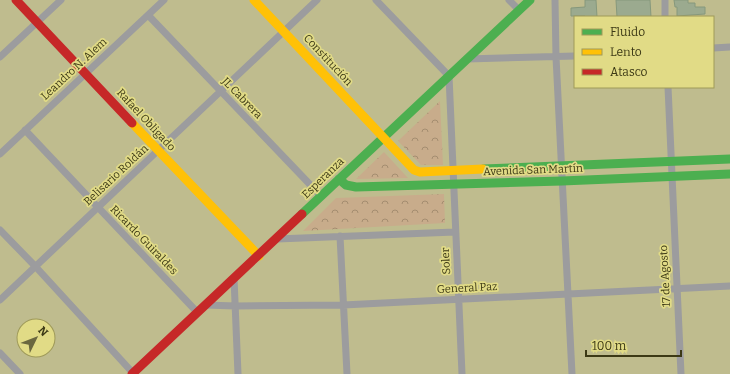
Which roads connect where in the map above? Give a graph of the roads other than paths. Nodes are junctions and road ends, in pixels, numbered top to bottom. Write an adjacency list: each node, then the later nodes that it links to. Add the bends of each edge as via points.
1 (16, 0): 14 (main road, Rafael Obligado)
2 (61, 0): 14 (street)
3 (164, 0): 12 (street, Leandro N. Alem)
4 (254, 0): 15 (main road, Constitución)
5 (317, 0): 15 (street, Belisario Roldán)
6 (376, 0): 23 (street)
7 (509, 0): 11 (street)
8 (530, 0): 11 (main road, Esperanza)
9 (555, 0): 19 (street)
10 (665, 0): 13 (street)
11 (520, 10): 21 (main road, Esperanza)
12 (148, 15): 22 (street, Leandro N. Alem); 25 (street, JL Cabrera)
13 (665, 16)
14 (37, 22): 20 (street); 22 (main road, Rafael Obligado)
15 (284, 31): 25 (street, Belisario Roldán); 27 (main road, Constitución)
16 (730, 47): 17 (street)
17 (714, 48)
18 (574, 56): 19 (street)
19 (556, 57): 21 (street); 32 (street)
20 (0, 58)
21 (467, 59): 23 (main road, Esperanza)
22 (86, 73): 26 (street, Leandro N. Alem); 28 (main road, Rafael Obligado)
23 (449, 76): 27 (main road, Esperanza); 33 (street, Soler)
24 (668, 88): 31 (street, 17 de Agosto)
25 (220, 92): 28 (street, Belisario Roldán); 39 (street, JL Cabrera)
26 (25, 130): 29 (street, Leandro N. Alem); 40 (street, Ricardo Guiraldes)
27 (384, 137): 33 (main road, Avenida San Martín, via 414,170); 36 (main road, Esperanza)
28 (158, 150): 40 (street, Belisario Roldán); 45 (main road, Rafael Obligado)
29 (0, 154)
30 (730, 159): 31 (main road, Avenida San Martín)
31 (671, 162): 32 (main road, Avenida San Martín); 35 (street, 17 de Agosto)
32 (562, 166): 33 (main road, Avenida San Martín); 37 (street)
33 (453, 172): 38 (street, Soler)
34 (730, 174): 35 (main road, Avenida San Martín)
35 (671, 176): 37 (main road, Avenida San Martín); 49 (street, 17 de Agosto)
36 (339, 179): 38 (main road, Avenida San Martín, via 342,184 356,187); 39 (main road, Esperanza)
37 (562, 181): 38 (main road, Avenida San Martín); 50 (street)
38 (453, 184): 42 (street, Soler)
39 (321, 196): 44 (main road, Esperanza)
40 (98, 207): 46 (street, Belisario Roldán); 56 (street, Ricardo Guiraldes)
41 (0, 230): 46 (street)
42 (455, 232): 43 (street); 51 (street, Soler)
43 (340, 236): 44 (street); 54 (street)
44 (277, 239): 45 (main road, Esperanza)
45 (259, 256): 47 (main road, Esperanza)
46 (35, 266): 52 (street, Belisario Roldán); 59 (street)
47 (234, 278): 53 (main road, Esperanza); 55 (street)
48 (730, 286): 49 (street, General Paz)
49 (677, 289): 50 (street, General Paz); 64 (street, 17 de Agosto)
50 (568, 294): 51 (street, General Paz); 63 (street)
51 (458, 299): 54 (street, General Paz); 62 (street, Soler)
52 (0, 300)
53 (205, 305): 55 (street, General Paz); 56 (main road, Esperanza)
54 (343, 305): 55 (street, General Paz); 61 (street)
55 (236, 306): 60 (street)
56 (197, 312): 59 (main road, Esperanza)
57 (0, 353): 58 (street)
58 (20, 374)
59 (132, 374)
60 (238, 374)
61 (347, 374)
62 (462, 374)
63 (572, 374)
64 (681, 374)

